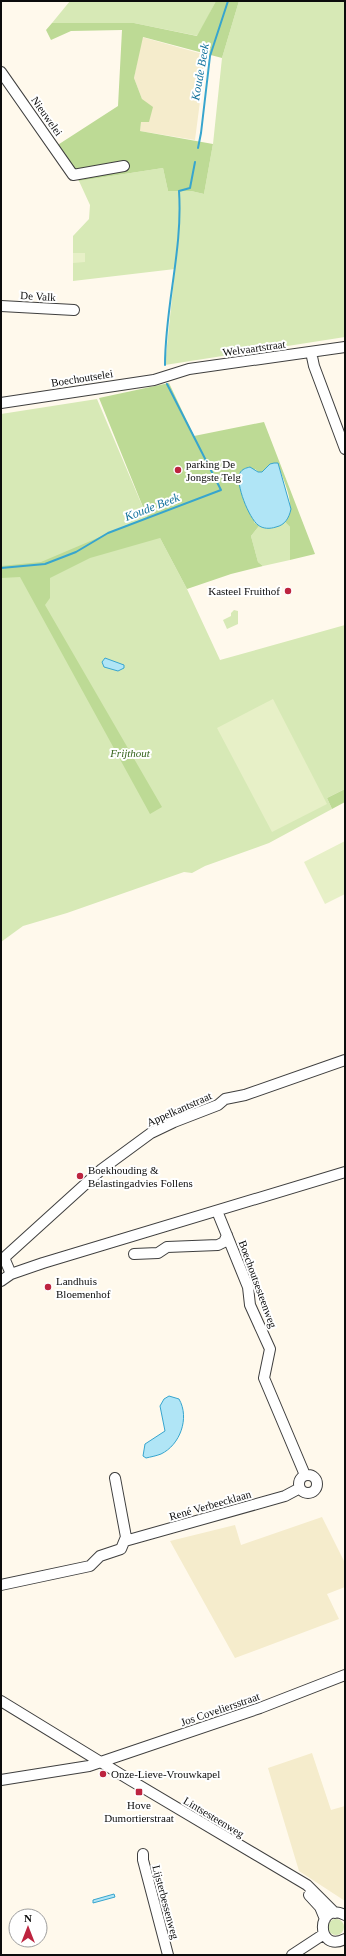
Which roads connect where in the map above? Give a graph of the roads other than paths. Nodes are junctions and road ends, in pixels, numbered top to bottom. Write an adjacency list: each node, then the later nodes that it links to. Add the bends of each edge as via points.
1 (1, 72): 2 (street, Nieuwelei, via 74,175)
2 (124, 166)
3 (1, 306): 4 (street, De Valk)
4 (74, 310)
5 (345, 348): 6 (street, Welvaartstraat)
6 (311, 352): 7 (street, Welvaartstraat, via 189,369); 9 (street)
7 (167, 376): 8 (street, Boechoutselei)
8 (1, 403)
9 (345, 449)
10 (345, 1060): 15 (street, Appelkantstraat, via 225,1100 151,1133 102,1169 6,1256)
11 (345, 1172): 12 (street)
12 (217, 1210): 13 (street, Boechoutsesteenweg); 15 (street)
13 (227, 1235): 14 (street, Boechoutsesteenweg, via 224,1242 218,1245 167,1248 158,1253); 16 (street, Boechoutsesteenweg, via 248,1287 250,1305 270,1349 264,1378)
14 (134, 1254)
15 (5, 1278)
16 (305, 1475): 18 (street, via 299,1481); 18 (street, Boechoutsesteenweg, via 316,1478 317,1488 307,1493)
17 (115, 1478): 19 (street)
18 (300, 1488): 19 (street, René Verbeecklaan, via 285,1496)
19 (125, 1541): 20 (street, René Verbeecklaan, via 121,1549 100,1556 90,1566)
20 (1, 1585)
21 (345, 1675): 23 (street, Jos Coveliersstraat, via 260,1708)
22 (1, 1701): 23 (street, Lintsesteenweg)
23 (101, 1761): 24 (street, Jos Coveliersstraat, via 89,1766); 26 (street, Lintsesteenweg)
24 (1, 1780)
25 (143, 1854): 31 (street, Lijsterbessenweg)
26 (292, 1878): 27 (street, Lintsesteenweg, via 307,1885); 28 (street, Lintsesteenweg, via 316,1902)
27 (340, 1914): 28 (street, Lintsesteenweg, via 331,1913)
28 (325, 1919): 29 (street, via 322,1927)
29 (324, 1934): 30 (street, via 334,1942); 32 (street)
30 (345, 1939)
31 (168, 1955)
32 (292, 1955)

